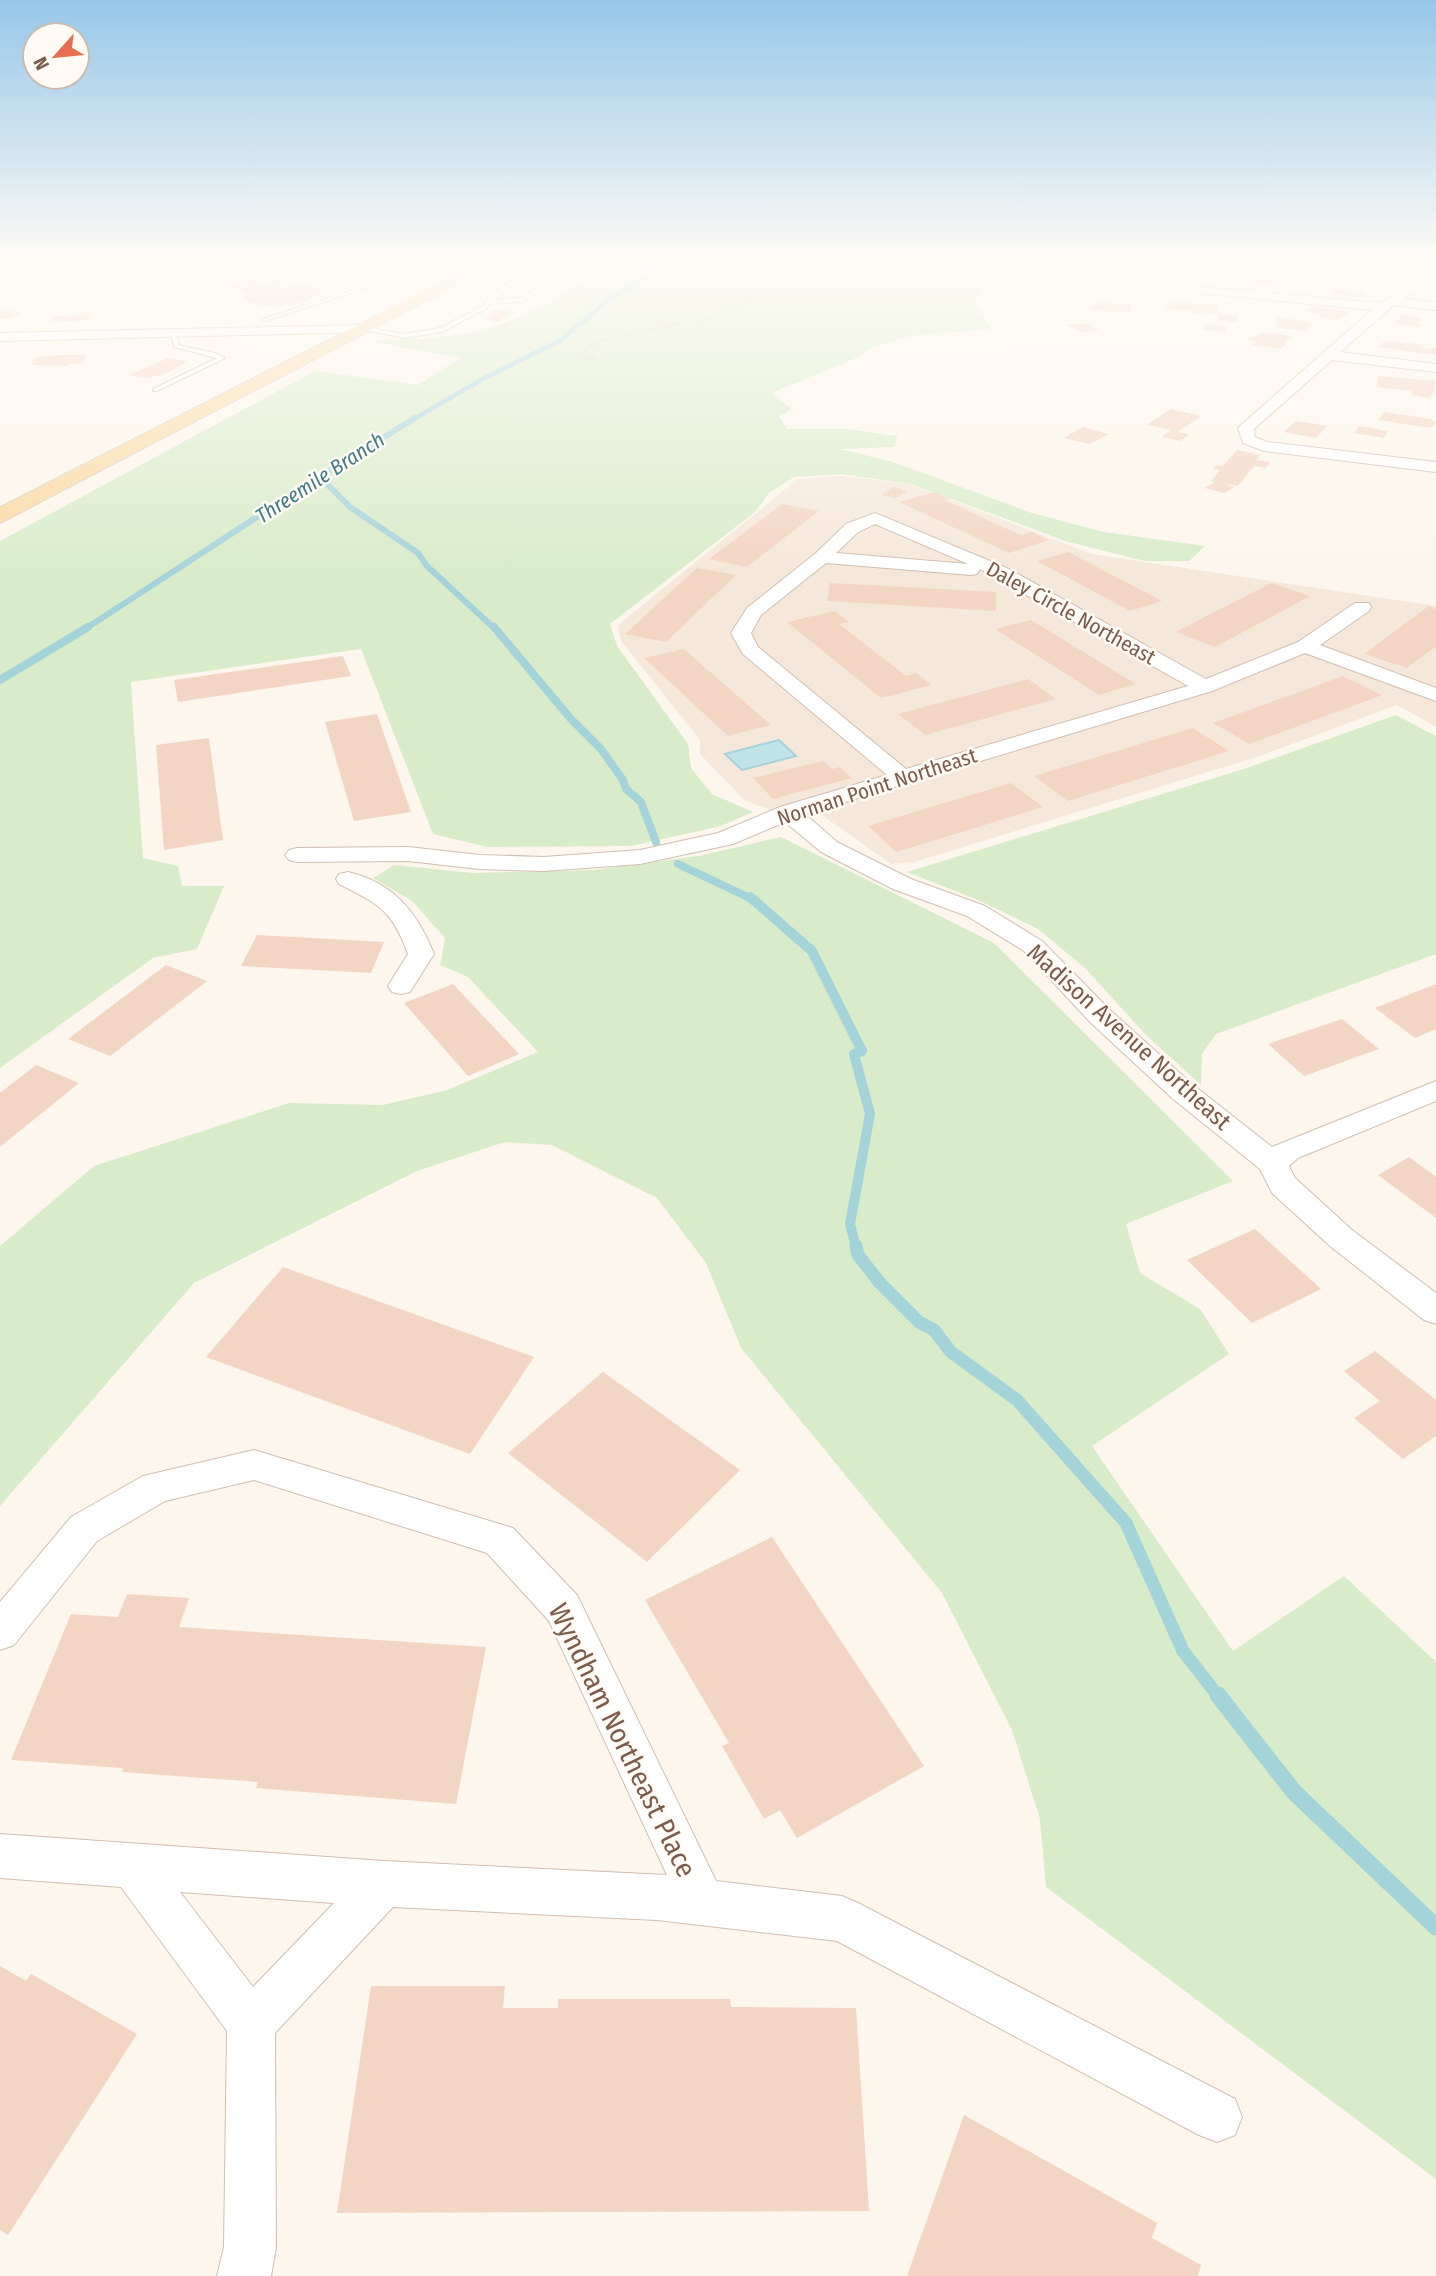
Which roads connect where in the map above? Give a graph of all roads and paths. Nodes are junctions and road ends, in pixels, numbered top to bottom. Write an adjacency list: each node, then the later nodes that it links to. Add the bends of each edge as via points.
1 (211, 363): 6 (lane)
2 (297, 363): 8 (main road)
3 (1320, 363): 7 (street, via 1246,428 1248,440 1264,446)
4 (1396, 363): 5 (street)
5 (1436, 368)
6 (155, 390)
7 (1434, 463)
8 (0, 516)
9 (822, 557): 10 (street); 10 (street, Daley Circle Northeast, via 852,528 875,518); 15 (street, Daley Circle Northeast, via 754,612 741,633 750,650)
10 (1003, 573): 13 (street, Daley Circle Northeast)
11 (1362, 607): 12 (street, Norman Point Northeast)
12 (1305, 646): 13 (street, Norman Point Northeast); 14 (street)
13 (1205, 687): 15 (street, Norman Point Northeast)
14 (1436, 695)
15 (902, 777): 16 (street, Norman Point Northeast)
16 (788, 812): 17 (street, Norman Point Northeast, via 725,839 640,857 544,864 408,854 297,855 391,901 410,923 421,954); 19 (street, Madison Avenue Northeast, via 829,847 902,884 976,911 1032,946 1182,1091)
17 (401, 986)
18 (1436, 1090): 19 (street, via 1287,1151)
19 (1272, 1163): 20 (street, Madison Avenue Northeast, via 1283,1185 1341,1238)
20 (1436, 1311)
21 (0, 1632): 25 (street, Wyndham Northeast Place, via 84,1529 156,1487 254,1465 500,1540 563,1608)
22 (0, 1856): 23 (street, Wyndham Northeast Place)
23 (133, 1866): 24 (street, Wyndham Northeast Place); 26 (street)
24 (384, 1884): 25 (street, Wyndham Northeast Place); 26 (street)
25 (703, 1903): 27 (street, Wyndham Northeast Place, via 842,1919)
26 (251, 2024): 28 (street, via 250,2247)
27 (1217, 2117)
28 (244, 2276)

